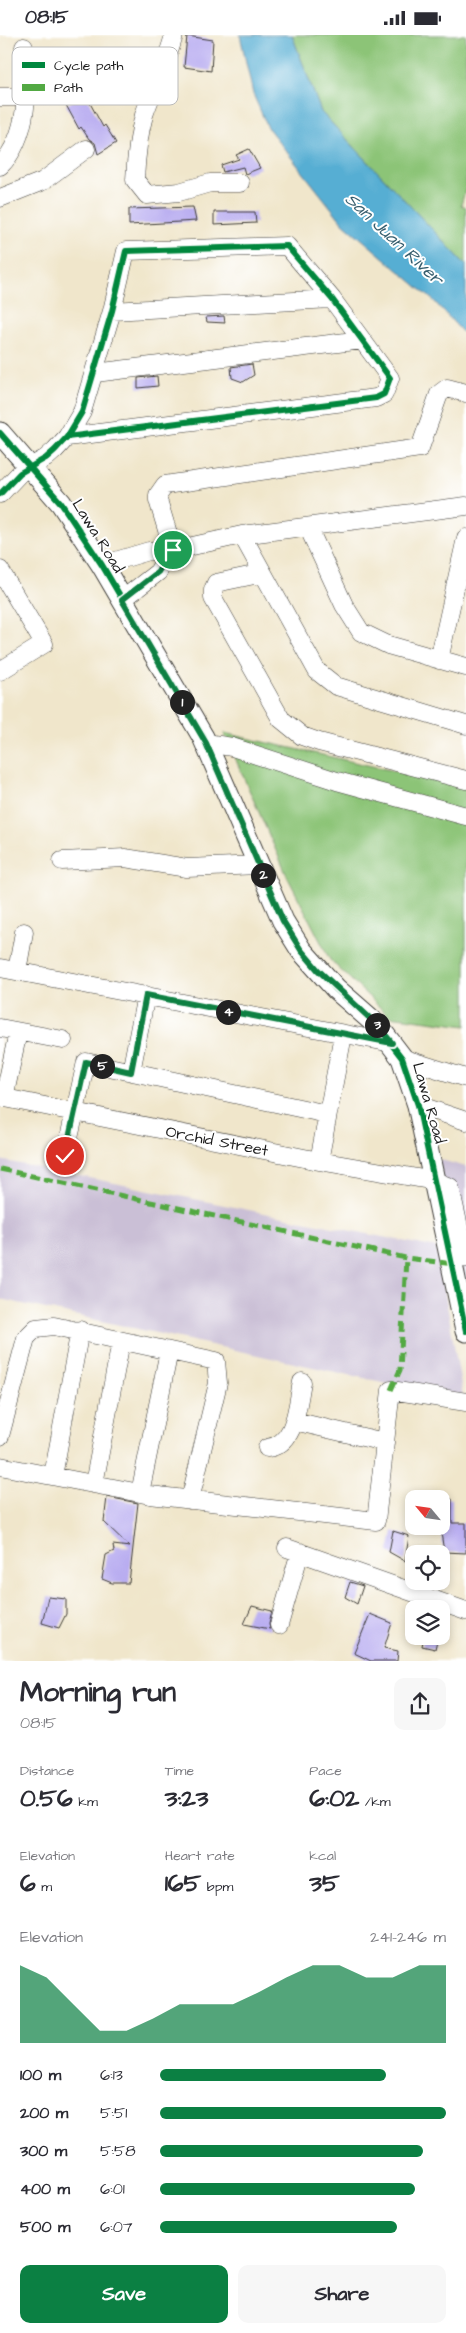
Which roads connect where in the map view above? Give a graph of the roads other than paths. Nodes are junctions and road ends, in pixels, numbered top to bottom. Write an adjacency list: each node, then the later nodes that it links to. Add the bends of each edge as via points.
1 (24, 105): 4 (street, via 20,130)
2 (148, 105): 5 (street, via 137,149 135,180 147,195 179,192 210,183)
3 (86, 149): 6 (street, via 43,181)
4 (3, 155)
5 (240, 183)
6 (0, 198)
7 (332, 299): 8 (street); 8 (street, via 287,246 126,251); 9 (street)
8 (112, 311): 10 (street)
9 (362, 340): 10 (street); 13 (street, via 390,378 384,394 376,399)
10 (94, 373): 13 (street, via 82,412)
11 (466, 393): 20 (street, via 447,388 439,394 420,448 165,485 158,500)
12 (0, 433): 14 (main road, Lawa Road)
13 (67, 437): 14 (street, via 46,458)
14 (30, 467): 15 (street); 21 (main road, Lawa Road, via 61,503)
15 (0, 494)
16 (466, 506): 17 (street)
17 (308, 527): 18 (street); 26 (street, via 344,605 361,632 388,645)
18 (242, 535): 20 (street); 23 (street)
19 (465, 545): 25 (street)
20 (171, 551): 21 (street, via 149,551); 24 (street, via 158,572)
21 (102, 565): 24 (main road, Lawa Road)
22 (0, 571): 28 (street, via 44,645)
23 (263, 573): 29 (street, via 317,671 336,687); 31 (street, via 216,583 212,590 213,598 281,719 302,736 319,742)
24 (122, 600): 30 (main road, Lawa Road)
25 (459, 605): 26 (street)
26 (440, 660): 27 (street)
27 (466, 667)
28 (0, 671)
29 (466, 725)
30 (206, 743): 32 (street, via 232,747 336,781); 34 (main road, Lawa Road)
31 (466, 780)
32 (466, 816)
33 (62, 861): 34 (street, via 125,858 187,868)
34 (259, 865): 42 (main road, Lawa Road, via 283,921 301,950 336,989 376,1024)
35 (24, 932): 36 (street)
36 (9, 970): 37 (street)
37 (146, 995): 40 (street); 43 (street)
38 (0, 1028): 39 (street)
39 (18, 1032): 41 (street); 45 (street)
40 (343, 1035): 42 (street); 48 (street)
41 (63, 1040)
42 (397, 1050): 44 (street); 46 (main road, Lawa Road)
43 (131, 1072): 47 (street, via 86,1062); 48 (street)
44 (466, 1078)
45 (2, 1098): 47 (street, Orchid Street)
46 (418, 1105): 49 (street); 52 (main road, Lawa Road)
47 (74, 1113): 50 (street); 51 (street, Orchid Street)
48 (327, 1114): 51 (street)
49 (466, 1121)
50 (65, 1156)
51 (319, 1161): 52 (street, Orchid Street)
52 (435, 1181): 53 (street, via 450,1187); 55 (main road, Lawa Road)
53 (466, 1256)
54 (80, 1330): 56 (street); 61 (street, via 54,1325 36,1328 26,1337); 65 (street)
55 (466, 1331)
56 (121, 1341): 57 (street); 66 (street)
57 (169, 1351): 67 (street); 68 (street, via 216,1361 218,1383)
58 (302, 1382): 60 (street)
59 (466, 1402): 62 (street, via 391,1390)
60 (294, 1421): 62 (street); 63 (street, via 286,1439 277,1447)
61 (0, 1436)
62 (384, 1442): 68 (street, via 376,1521)
63 (266, 1448)
64 (0, 1466): 65 (street)
65 (53, 1476): 66 (street)
66 (94, 1484): 67 (street)
67 (140, 1493): 68 (street)
68 (190, 1500)
69 (466, 1611): 70 (street, via 293,1550)
70 (279, 1625)

